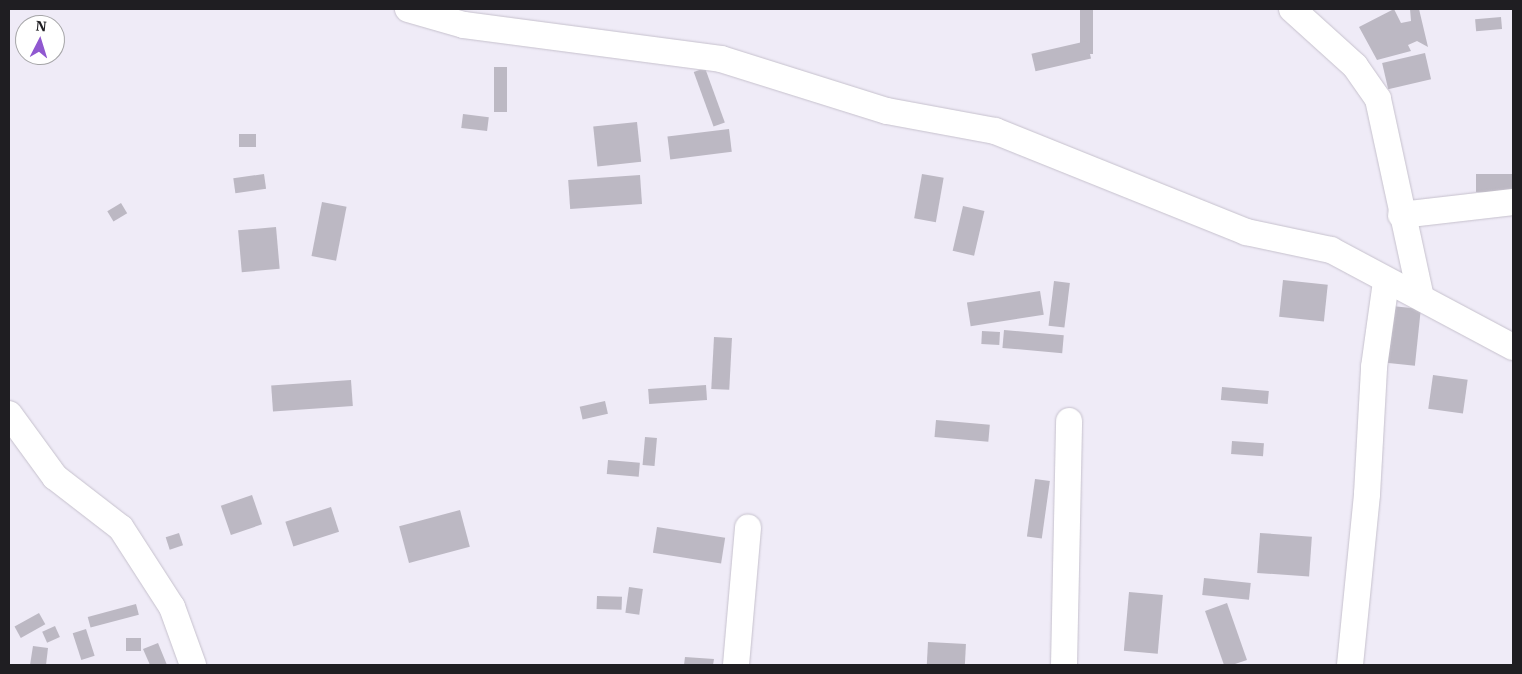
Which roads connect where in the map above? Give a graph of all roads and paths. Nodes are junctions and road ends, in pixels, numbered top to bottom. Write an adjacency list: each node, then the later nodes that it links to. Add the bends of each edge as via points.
1 (408, 9): 5 (street, via 464,25 721,59 887,111 995,131 1246,232 1331,250)
2 (1292, 9): 4 (street, via 1355,66 1378,99)
3 (1513, 202): 4 (street)
4 (1401, 215): 6 (street)
5 (1386, 282): 6 (street); 14 (street, via 1374,367 1367,494)
6 (1420, 294): 7 (street, via 1433,306)
7 (1513, 347)
8 (9, 414): 11 (street, via 55,476 121,528 172,607)
9 (1070, 421): 13 (street)
10 (748, 528): 12 (street)
11 (193, 665)
12 (736, 665)
13 (1064, 665)
14 (1350, 665)

